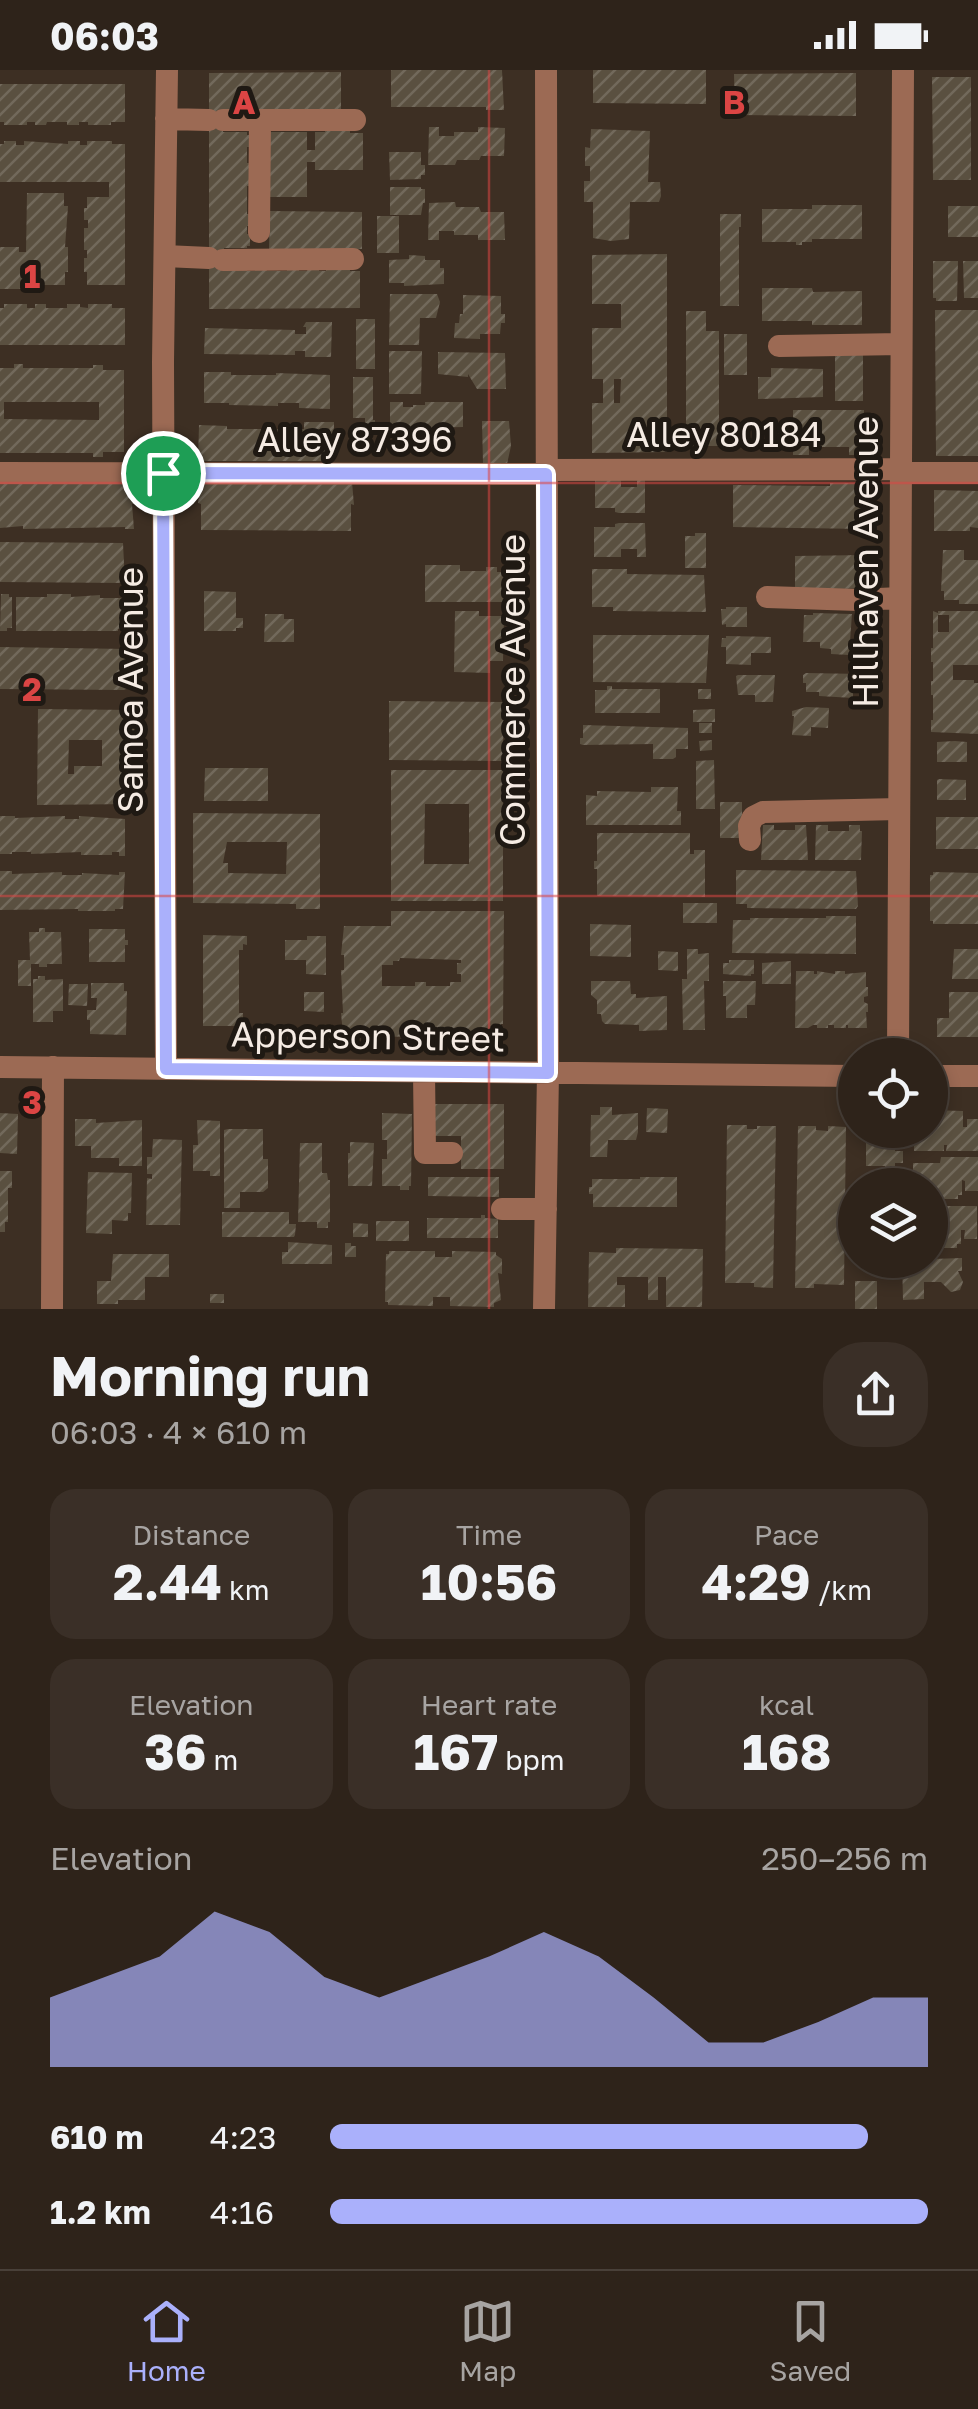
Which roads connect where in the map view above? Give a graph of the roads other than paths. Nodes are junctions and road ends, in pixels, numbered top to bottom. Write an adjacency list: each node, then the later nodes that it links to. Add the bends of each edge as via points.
1 (166, 70): 4 (street, Samoa Avenue)
2 (546, 70): 14 (street, Commerce Avenue)
3 (903, 70): 10 (street, Hillhaven Avenue)
4 (166, 119): 5 (street); 8 (street, Samoa Avenue)
5 (260, 120): 6 (street); 7 (street)
6 (354, 120)
7 (259, 232)
8 (165, 256): 9 (street); 15 (street, Samoa Avenue)
9 (353, 259)
10 (902, 344): 11 (street); 12 (street, Hillhaven Avenue)
11 (779, 346)
12 (901, 471): 14 (street, Alley 80184); 16 (street, Alley 80184); 18 (street, Hillhaven Avenue)
13 (0, 472): 15 (street, Alley 87396)
14 (546, 472): 15 (street, Alley 87396); 26 (street, Commerce Avenue)
15 (163, 473): 24 (street, Samoa Avenue)
16 (978, 473)
17 (767, 597): 18 (street)
18 (900, 598): 19 (street, Hillhaven Avenue)
19 (899, 808): 20 (street, via 762,812 749,826); 21 (street, Hillhaven Avenue)
20 (750, 840)
21 (898, 1038)
22 (0, 1067): 23 (street, Apperson Street)
23 (53, 1067): 24 (street, Apperson Street); 33 (street)
24 (166, 1069): 25 (street, Apperson Street)
25 (424, 1072): 26 (street, Apperson Street); 30 (street, via 424,1153)
26 (548, 1073): 27 (street, Apperson Street); 32 (street, Commerce Avenue)
27 (838, 1076)
28 (948, 1076): 29 (street)
29 (978, 1076)
30 (452, 1153)
31 (502, 1209): 32 (street)
32 (546, 1209): 34 (street, Commerce Avenue)
33 (52, 1309)
34 (544, 1309)

